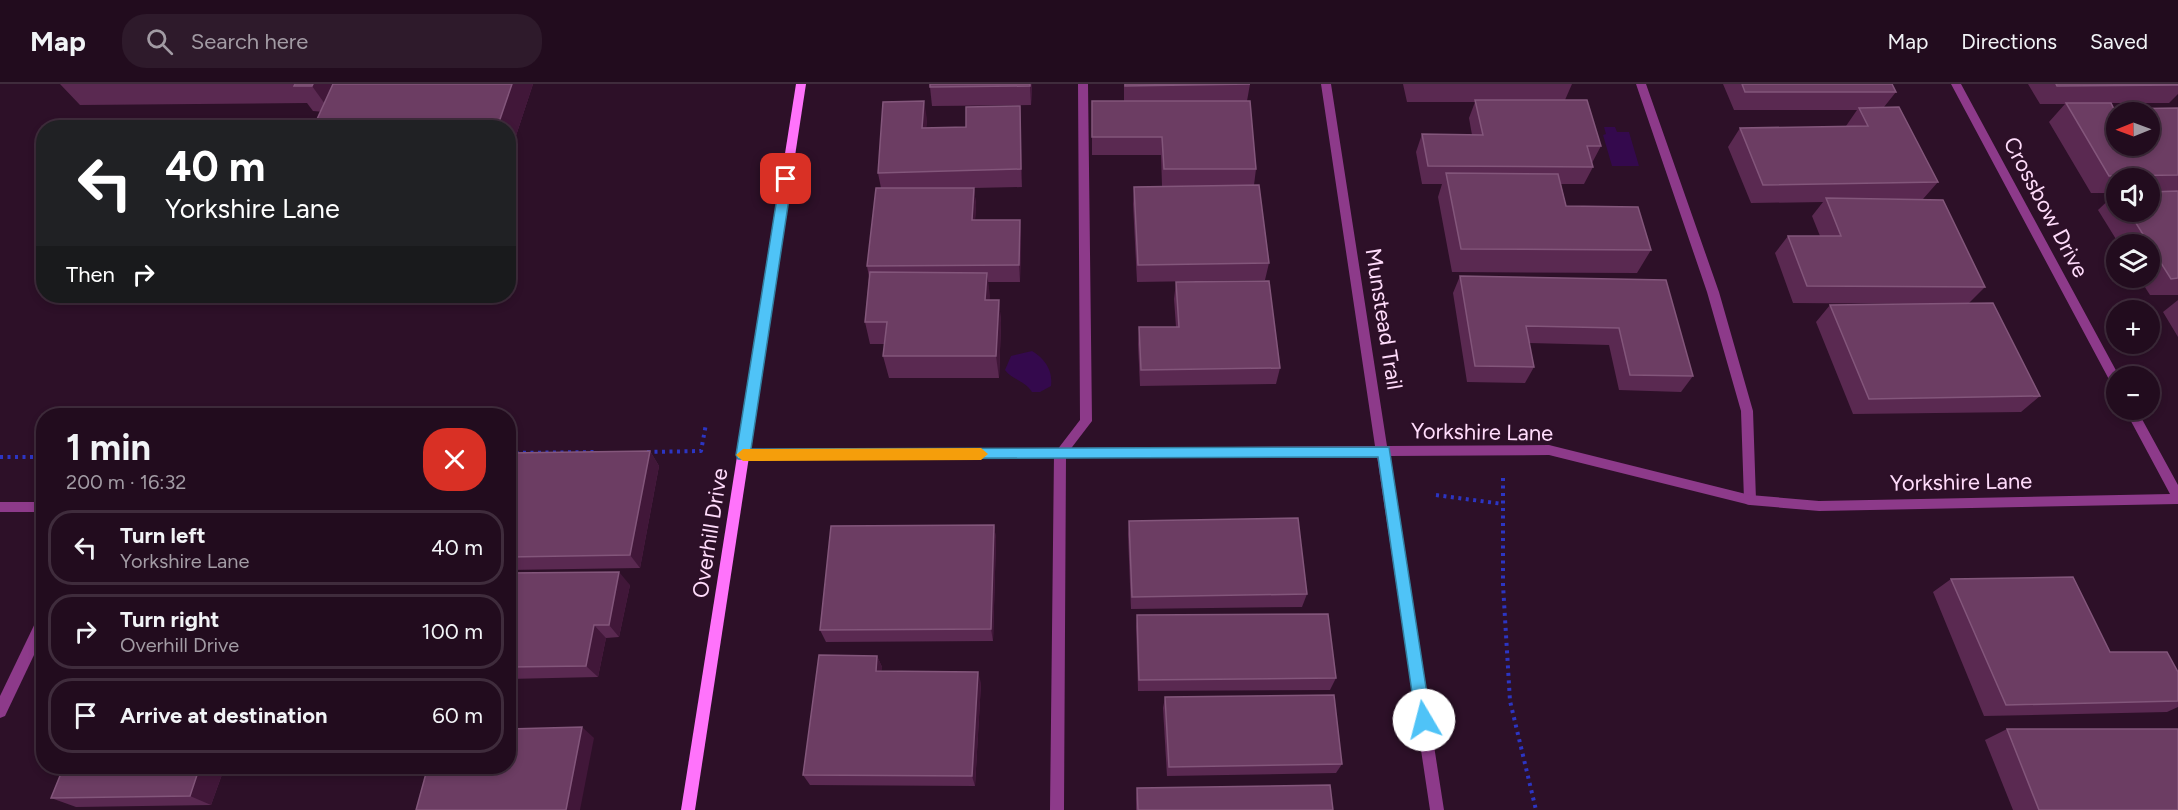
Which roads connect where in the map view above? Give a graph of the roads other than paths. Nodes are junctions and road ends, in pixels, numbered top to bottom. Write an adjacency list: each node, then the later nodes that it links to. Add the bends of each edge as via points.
1 (801, 84): 10 (street, Overhill Drive)
2 (1083, 84): 9 (street, via 1086,421)
3 (1326, 84): 8 (street, Munstead Trail)
4 (1641, 84): 12 (street, via 1713,292 1747,411)
5 (1956, 84): 6 (street, Crossbow Drive)
6 (2107, 366)
7 (2136, 420): 11 (street)
8 (1384, 451): 9 (street, Yorkshire Lane); 12 (street, Yorkshire Lane, via 1549,450); 19 (street, Munstead Trail)
9 (1059, 454): 10 (street, Yorkshire Lane); 18 (street)
10 (743, 455): 17 (street, Overhill Drive)
11 (2178, 498): 12 (street, Yorkshire Lane, via 1819,506)
12 (1750, 500)
13 (0, 507): 14 (street)
14 (36, 507)
15 (36, 636): 16 (street)
16 (0, 711)
17 (688, 810)
18 (1057, 810)
19 (1437, 810)

